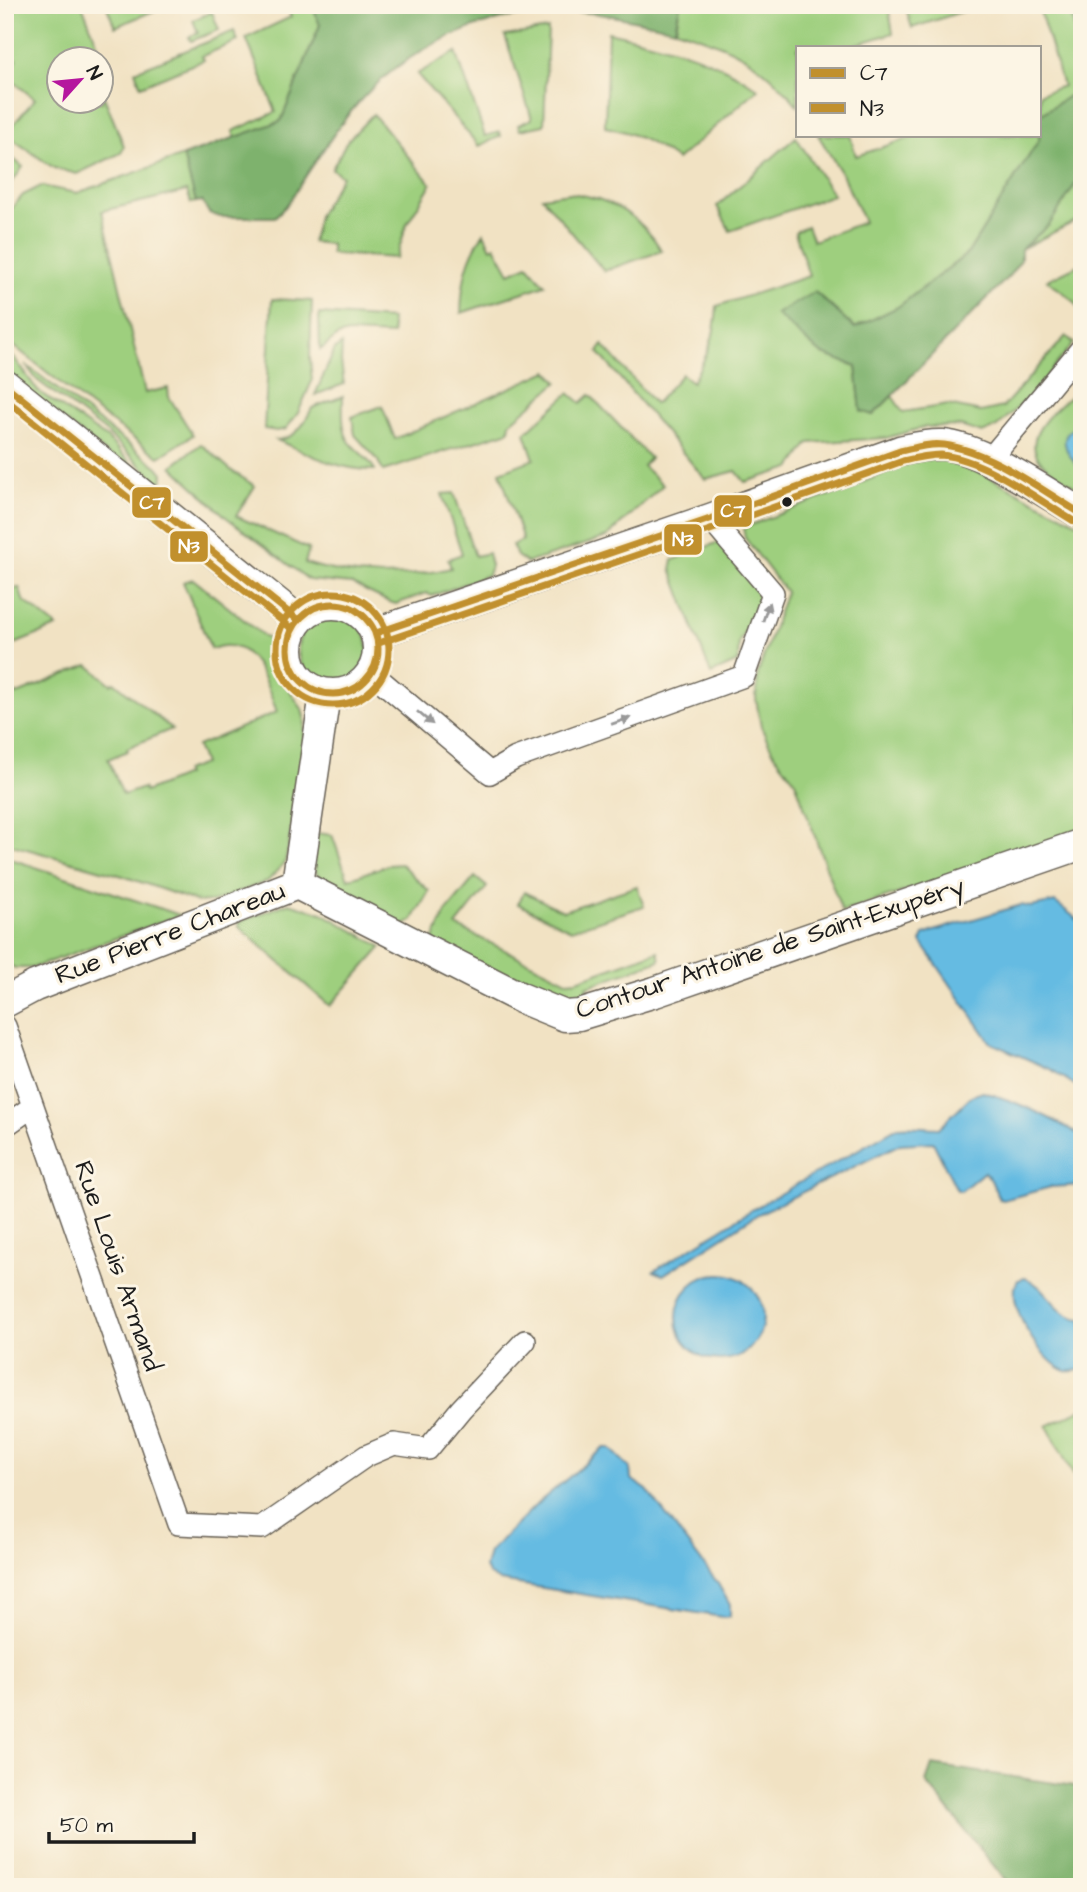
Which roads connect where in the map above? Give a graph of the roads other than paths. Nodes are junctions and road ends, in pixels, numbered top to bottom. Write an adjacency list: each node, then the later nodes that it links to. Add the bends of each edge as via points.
1 (1082, 348): 3 (street)
2 (5, 385): 6 (street)
3 (989, 460): 4 (street); 7 (street, via 942,445 900,451)
4 (1082, 514)
5 (716, 526): 8 (street, one-way to 5, via 490,773 516,758 744,677 773,593)
6 (298, 620): 7 (street, via 317,606 341,604 362,614); 9 (street, via 288,641 290,664 304,683)
7 (376, 633): 8 (street, via 378,657)
8 (373, 674): 9 (street, via 348,692)
9 (324, 694): 11 (street)
10 (1082, 844): 11 (street, Contour Antoine de Saint-Exupéry, via 655,992 565,1016 521,999)
11 (296, 884): 12 (street, Rue Pierre Chareau, via 35,986)
12 (5, 1002)
13 (5, 1026): 14 (street, Rue Louis Armand)
14 (32, 1107): 15 (street); 16 (street, Rue Louis Armand, via 179,1524 262,1528 366,1456 394,1444 428,1449)
15 (5, 1126)
16 (525, 1341)

